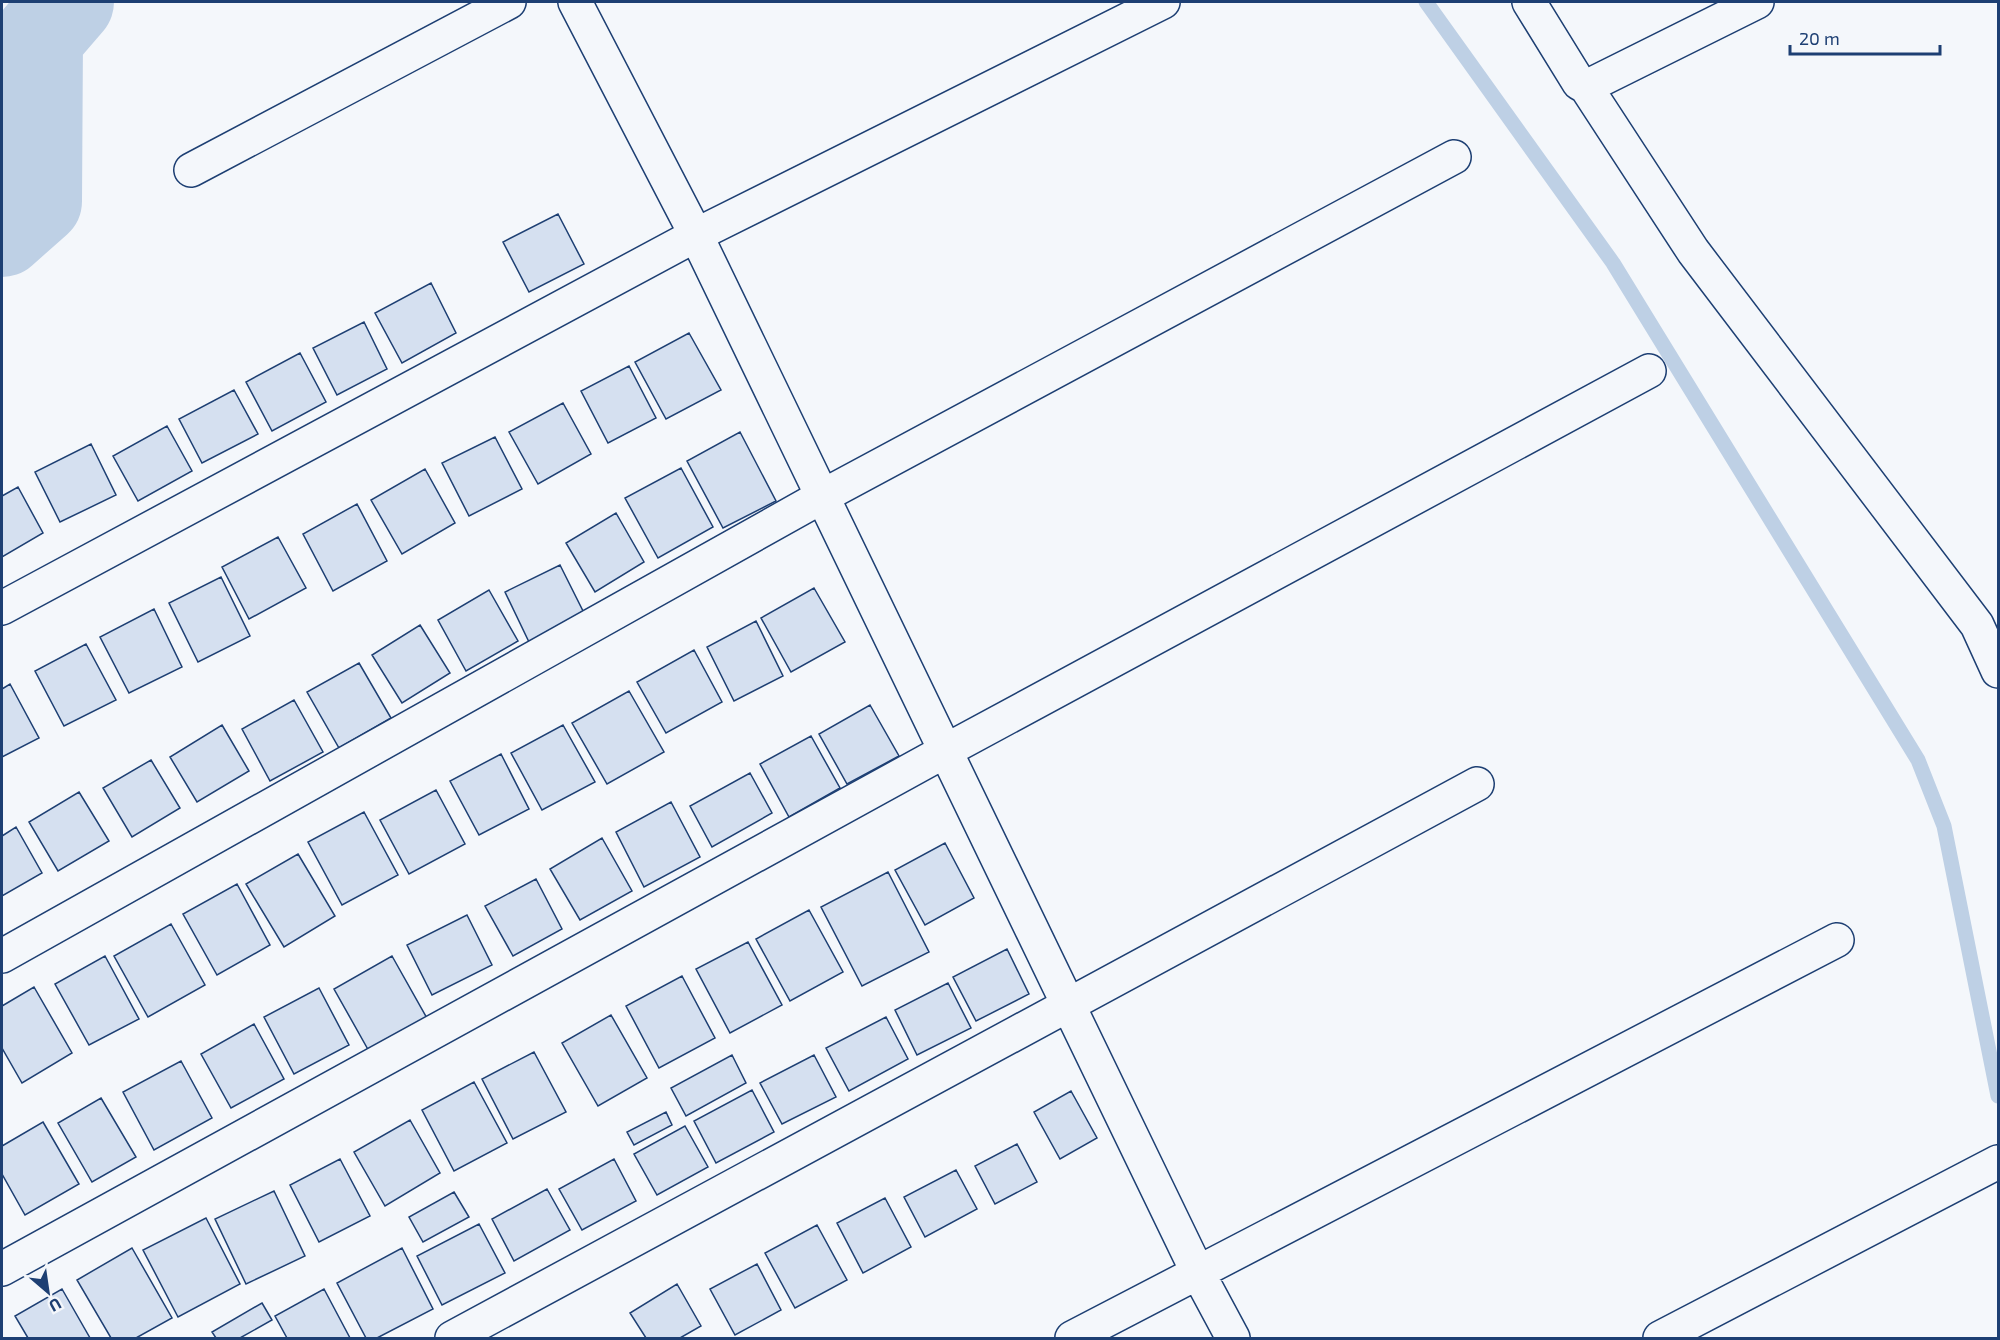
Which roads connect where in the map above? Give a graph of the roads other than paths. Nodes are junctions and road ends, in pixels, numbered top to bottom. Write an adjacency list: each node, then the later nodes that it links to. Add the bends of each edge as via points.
1 (509, 2): 8 (street)
2 (575, 2): 9 (street)
3 (1164, 2): 9 (street)
4 (1529, 2): 6 (street, via 1579,83)
5 (1757, 2): 6 (street)
6 (1586, 87): 13 (street, via 1693,251 1977,625)
7 (1454, 157): 11 (street)
8 (191, 170)
9 (696, 235): 11 (street); 12 (street)
10 (1649, 372): 14 (street)
11 (823, 496): 14 (street); 17 (street)
12 (2, 608)
13 (1998, 670)
14 (947, 750): 18 (street); 20 (street)
15 (1477, 784): 18 (street)
16 (1837, 940): 21 (street)
17 (2, 956)
18 (1070, 1004): 21 (street); 22 (street)
19 (1997, 1162): 25 (street)
20 (2, 1269)
21 (1197, 1271): 23 (street); 24 (street)
22 (452, 1338)
23 (1072, 1338)
24 (1233, 1338)
25 (1660, 1338)

